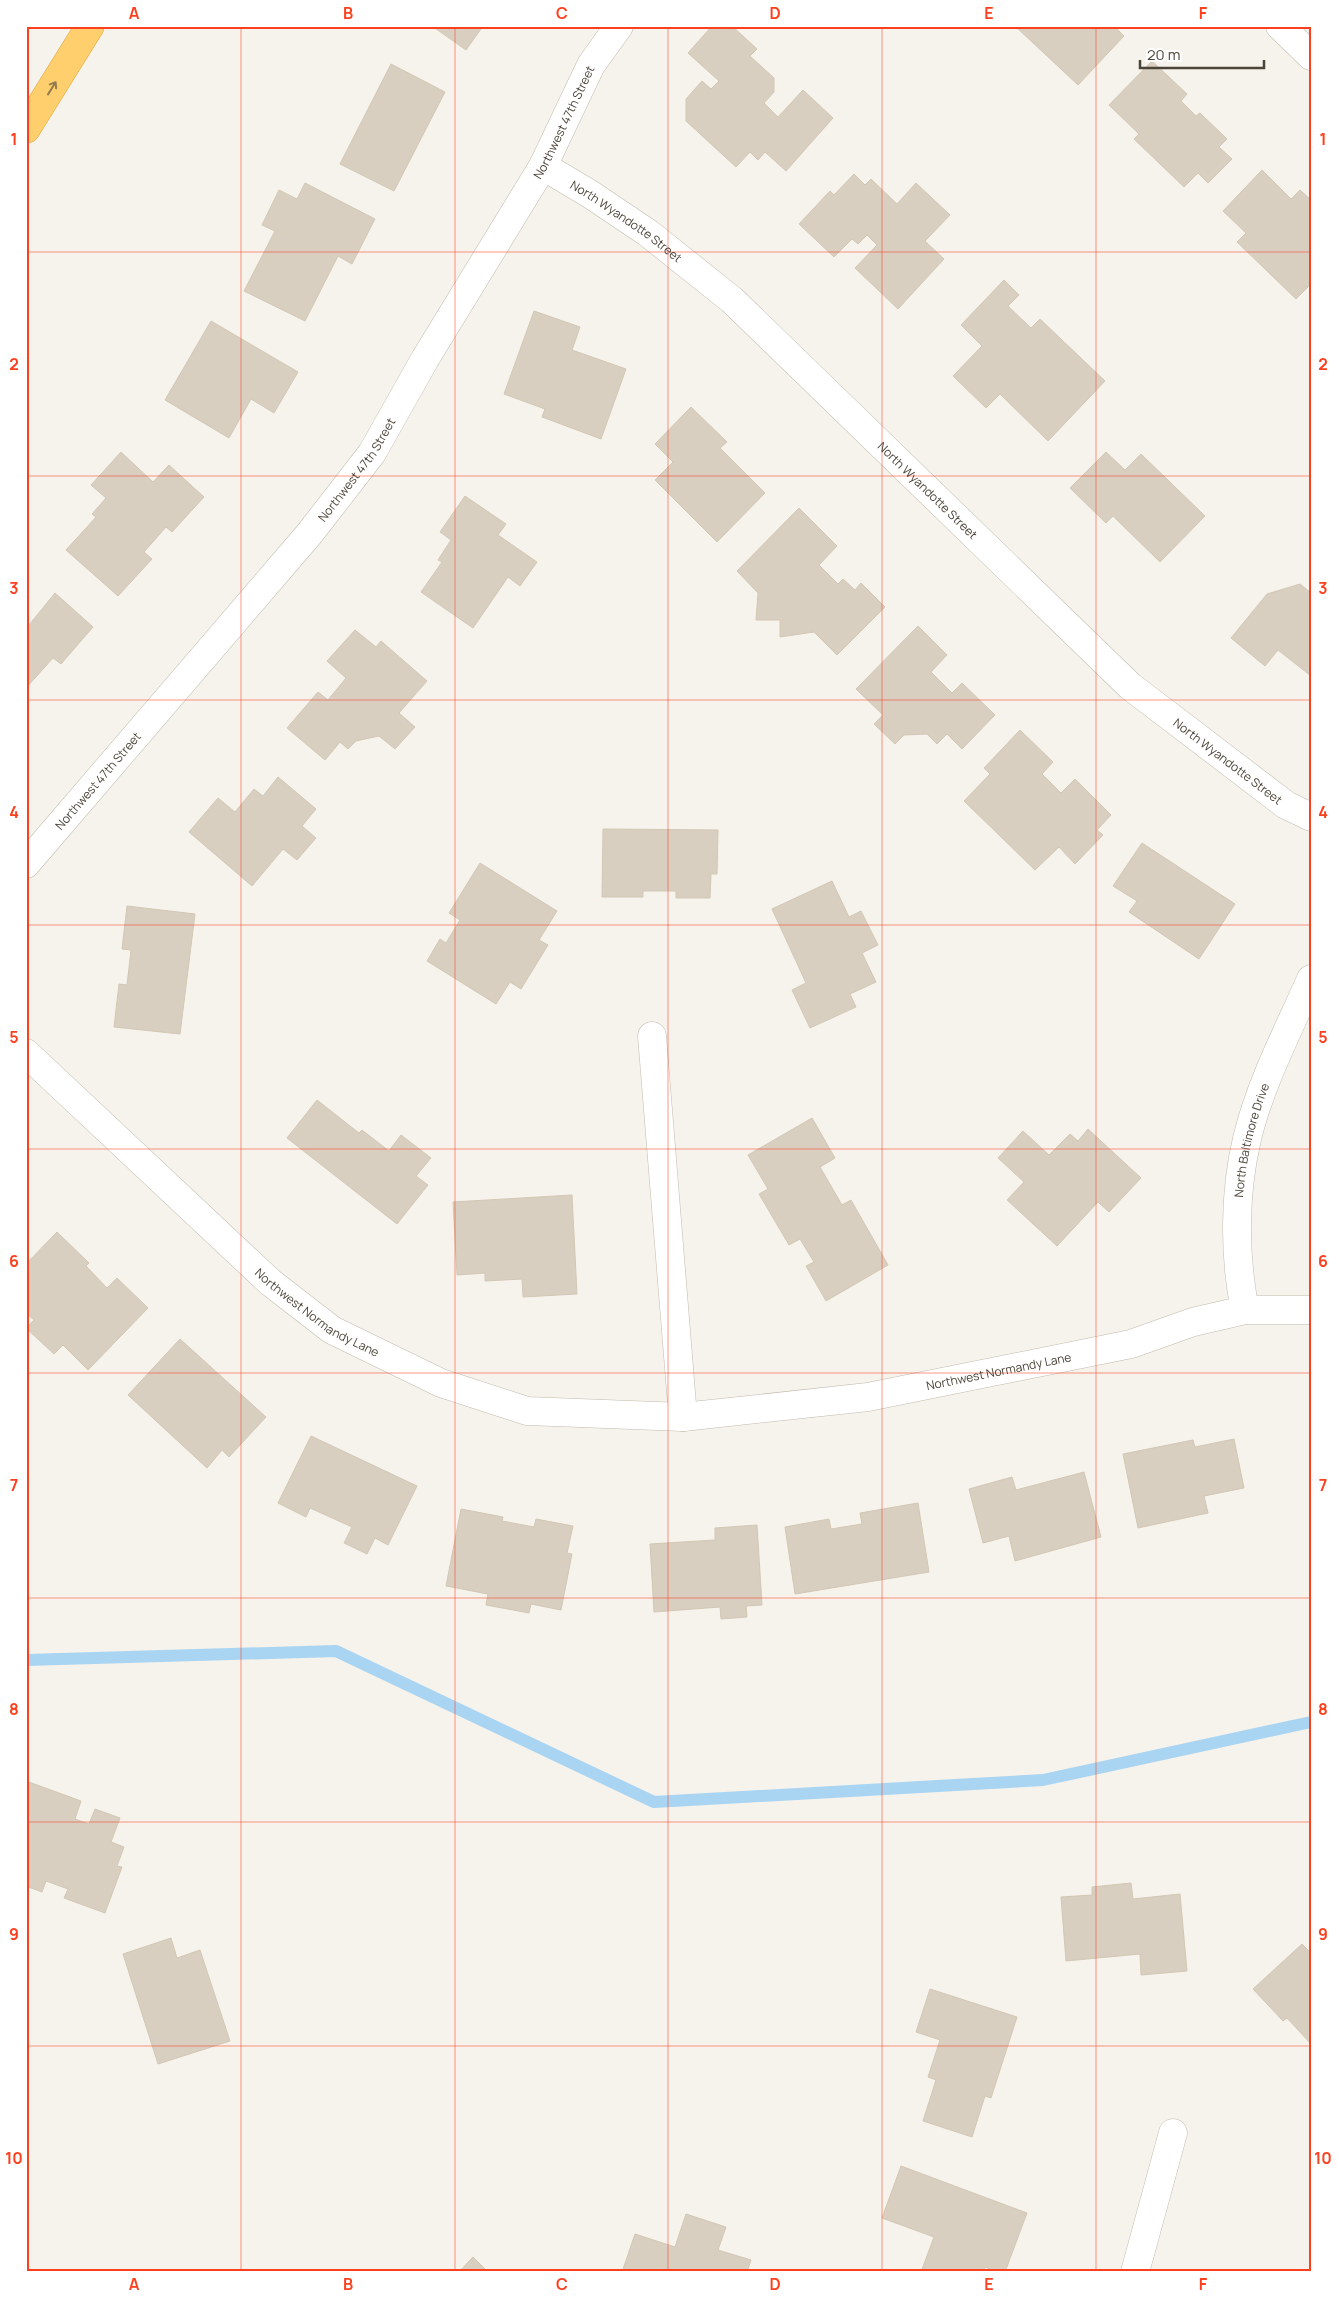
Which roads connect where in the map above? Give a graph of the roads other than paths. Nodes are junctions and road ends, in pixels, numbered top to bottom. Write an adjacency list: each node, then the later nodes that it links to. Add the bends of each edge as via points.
1 (90, 26): 5 (highway, one-way to 1)
2 (619, 26): 6 (street, Northwest 47th Street, via 591,64)
3 (1280, 26): 4 (street)
4 (1311, 56)
5 (26, 129)
6 (542, 166): 7 (street, North Wyandotte Street, via 648,233 732,300 1130,686 1286,805); 8 (street, Northwest 47th Street, via 372,453 310,533)
7 (1311, 817)
8 (26, 864)
9 (1311, 979): 12 (street, North Baltimore Drive, via 1264,1086 1247,1140 1239,1195 1238,1277)
10 (652, 1036): 14 (street)
11 (26, 1053): 14 (street, Northwest Normandy Lane, via 270,1282 332,1330 441,1383 526,1411)
12 (1245, 1310): 13 (street, Northwest Normandy Lane); 14 (street, Northwest Normandy Lane, via 1193,1322 1131,1344 868,1397)
13 (1311, 1310)
14 (684, 1417)
15 (1173, 2133): 16 (street)
16 (1135, 2272)

